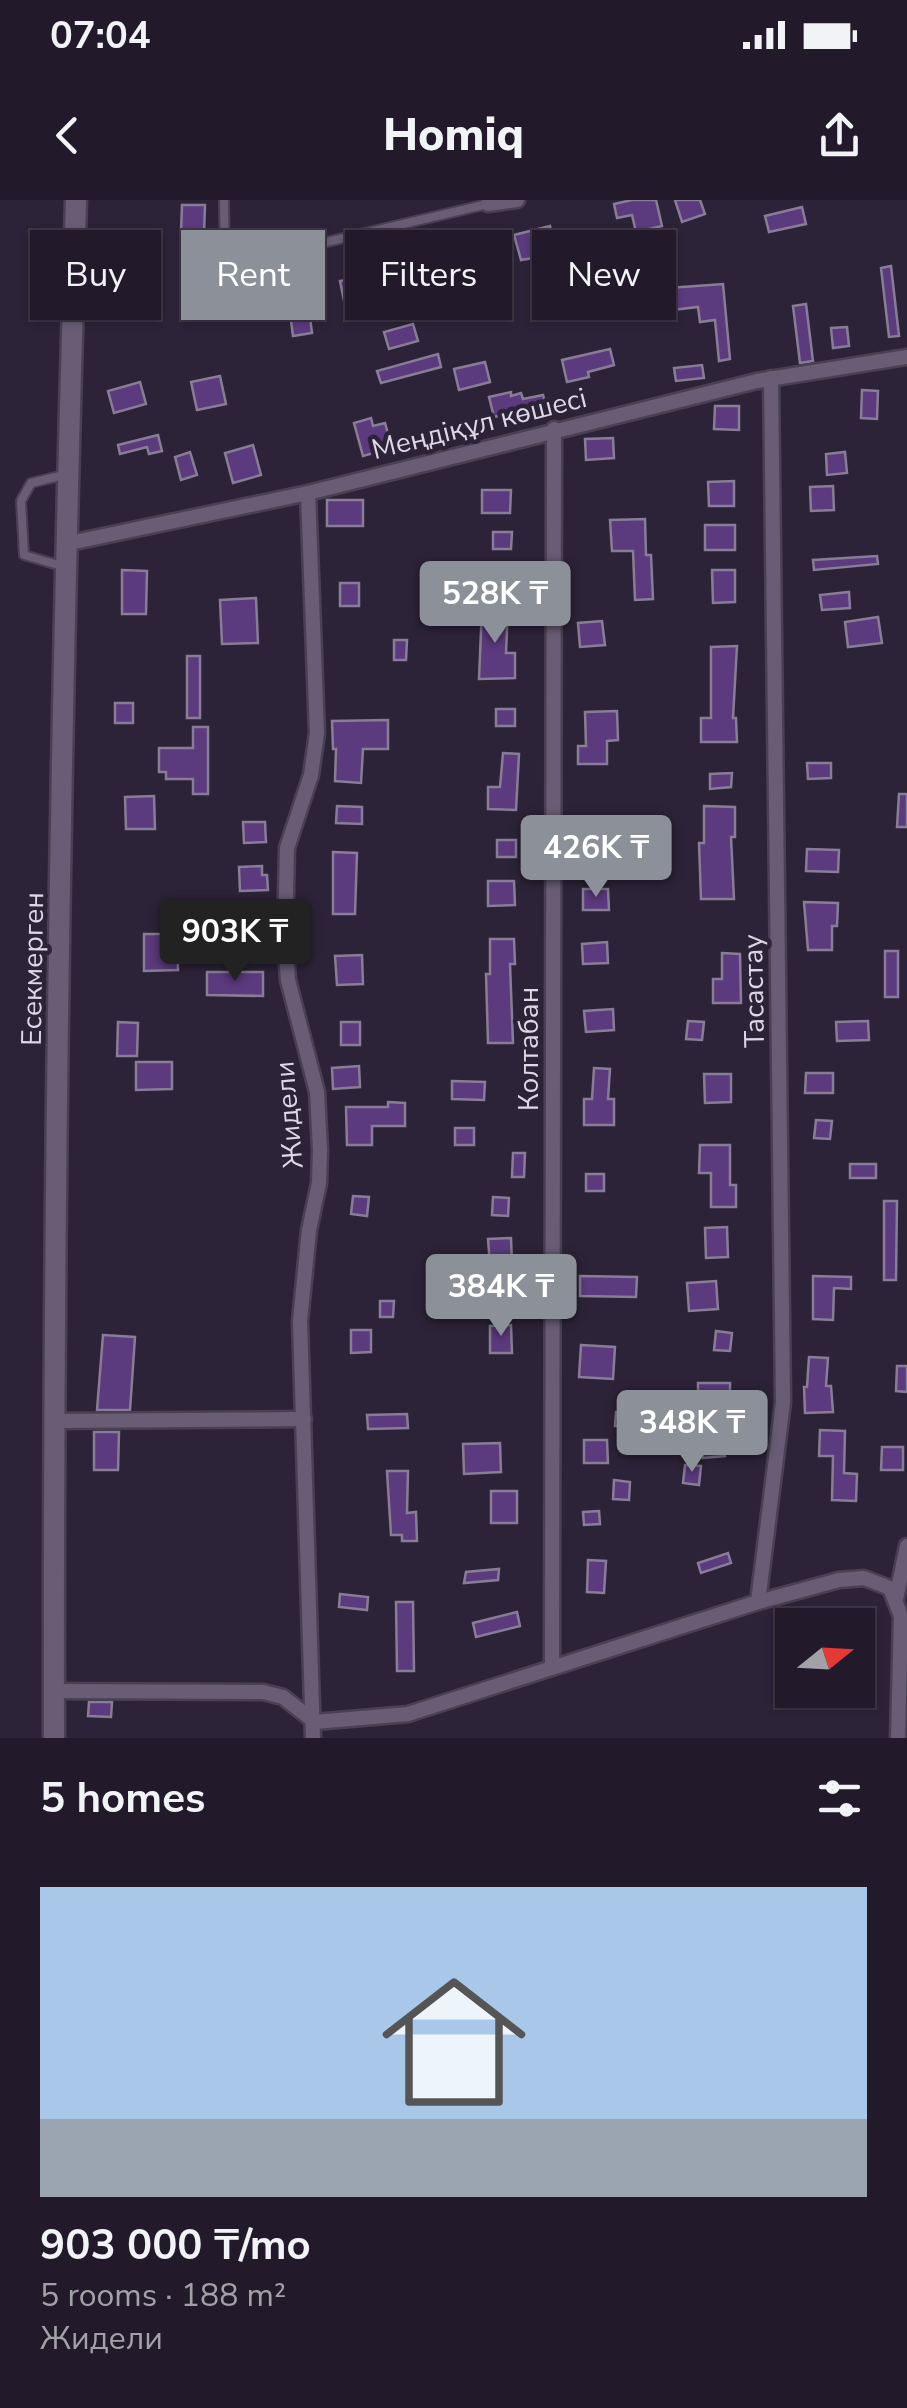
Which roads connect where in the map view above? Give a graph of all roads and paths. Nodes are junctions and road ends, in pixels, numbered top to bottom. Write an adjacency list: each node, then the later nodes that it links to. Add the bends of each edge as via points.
1 (76, 200): 8 (street, Eсекмерген)
2 (224, 200): 4 (lane, via 225,266)
3 (517, 200): 4 (street)
4 (487, 202)
5 (907, 357): 6 (street, Меңдіқұл көшесі)
6 (771, 378): 7 (street, Меңдіқұл көшесі); 15 (street, Тасастау, via 783,1402)
7 (554, 429): 9 (street, Меңдіқұл көшесі); 17 (street, Колтабан)
8 (68, 474): 10 (street, Eсекмерген); 11 (lane, via 31,483 21,501 24,555)
9 (308, 493): 10 (street, Меңдіқұл көшесі); 12 (street, Жидели, via 317,733 287,848 284,939 317,1092 320,1150 302,1282)
10 (65, 544): 11 (street, Eсекмерген)
11 (65, 567): 13 (street, Eсекмерген)
12 (304, 1419): 13 (street); 19 (street, Жидели)
13 (53, 1422): 18 (street, Eсекмерген)
14 (907, 1546): 16 (street)
15 (758, 1602): 16 (street, via 864,1578 890,1588); 17 (street)
16 (895, 1602): 21 (street, via 901,1616)
17 (552, 1668): 19 (street, via 408,1714)
18 (54, 1691): 19 (street, via 262,1692 283,1697); 20 (street, Eсекмерген)
19 (314, 1730)
20 (54, 1738)
21 (898, 1738)

